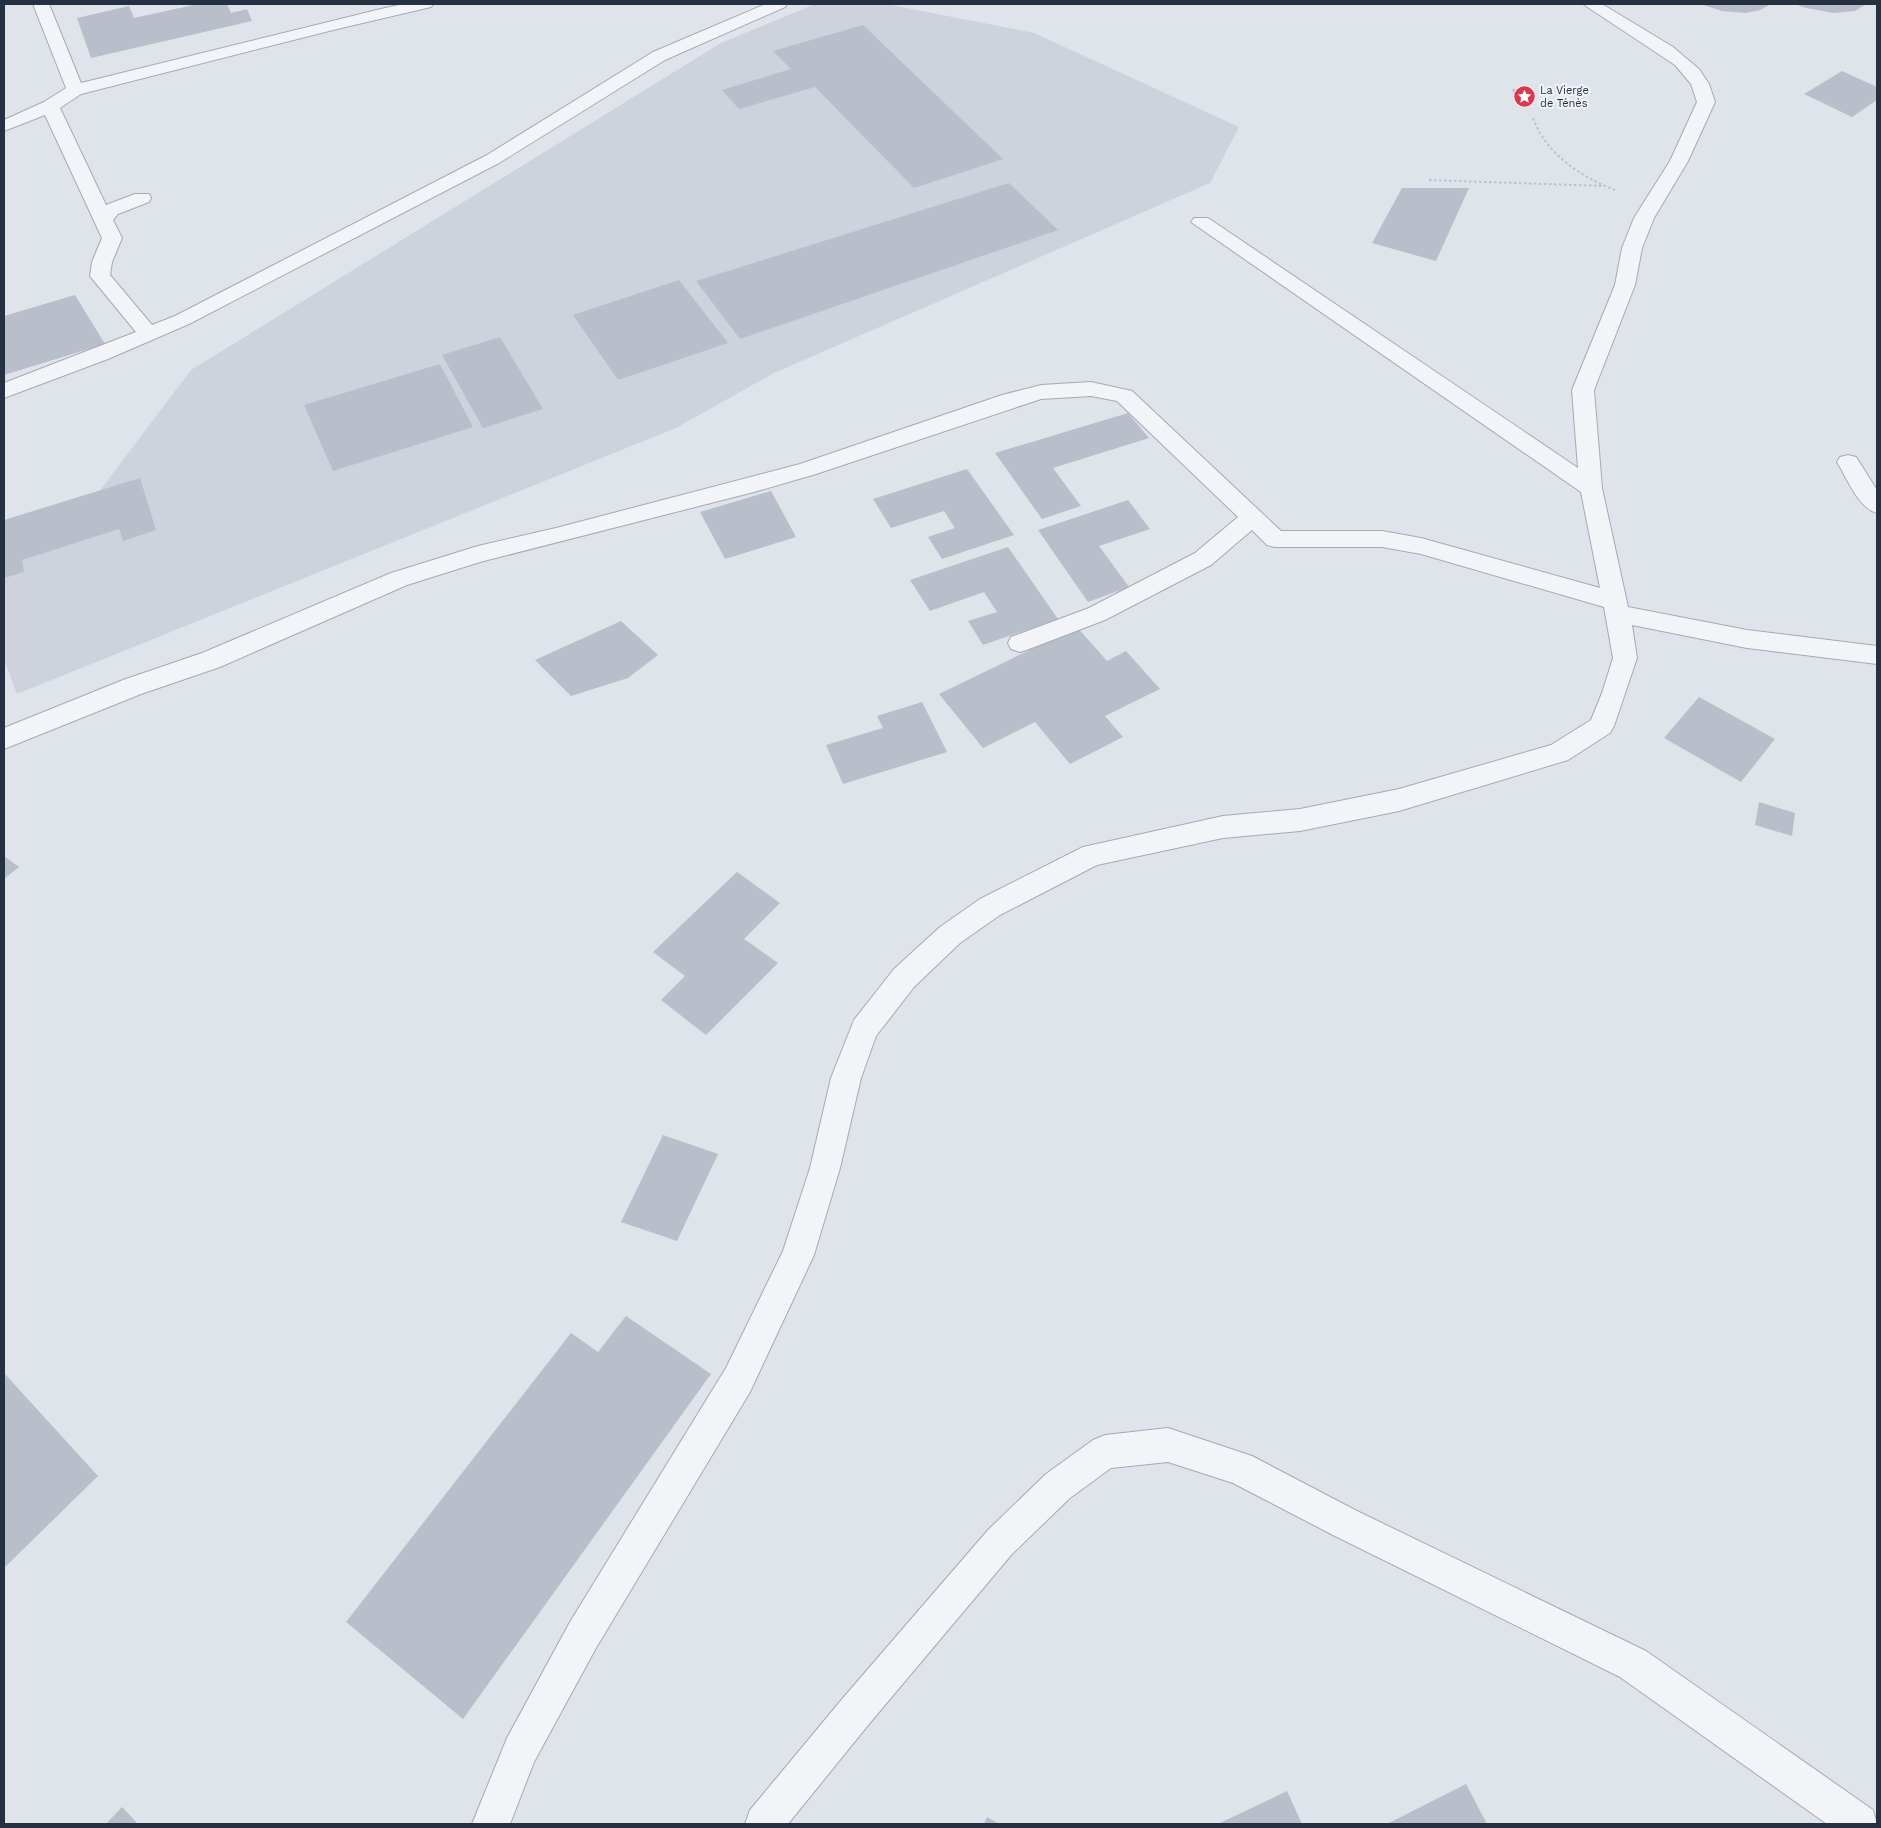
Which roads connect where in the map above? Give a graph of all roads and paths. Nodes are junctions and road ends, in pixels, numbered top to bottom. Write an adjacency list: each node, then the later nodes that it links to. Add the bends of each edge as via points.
1 (40, 4): 5 (street)
2 (425, 4): 5 (street, via 311,29 163,70)
3 (779, 4): 15 (street, via 658,56 493,159)
4 (1591, 4): 12 (street, via 1686,66 1700,83 1706,102 1679,161)
5 (76, 90): 6 (street)
6 (50, 106): 8 (street); 13 (street)
7 (1533, 118): 10 (path, via 1535,130 1556,153)
8 (4, 126)
9 (1429, 180): 10 (path)
10 (1603, 186): 12 (path)
11 (142, 198): 13 (street, via 112,210)
12 (1652, 202): 18 (street, via 1632,248 1625,285 1583,390)
13 (103, 219): 15 (street, via 112,238 100,276)
14 (1200, 222): 18 (street)
15 (149, 334): 16 (street)
16 (4, 391)
17 (1848, 462): 19 (street)
18 (1591, 488): 21 (street)
19 (1877, 505)
20 (1252, 518): 21 (street, via 1275,539 1382,539 1421,546); 22 (street, via 1203,559 1097,614); 24 (street, via 1124,396 1091,389 1041,392 800,472 478,554 399,579 210,660 132,687)
21 (1616, 607): 23 (street, via 1681,626); 25 (street, via 1624,658 1614,693 1601,726 1559,753 1399,800 1300,820 1223,827 1092,855 990,907 950,935 904,978 864,1029 846,1078 825,1168 798,1254 738,1380 583,1635 520,1751)
22 (1020, 643)
23 (1877, 655)
24 (4, 739)
25 (491, 1824)
26 (764, 1824): 27 (street, via 1000,1542 1058,1486 1106,1452 1168,1445 1240,1468 1633,1664)
27 (1859, 1824)

